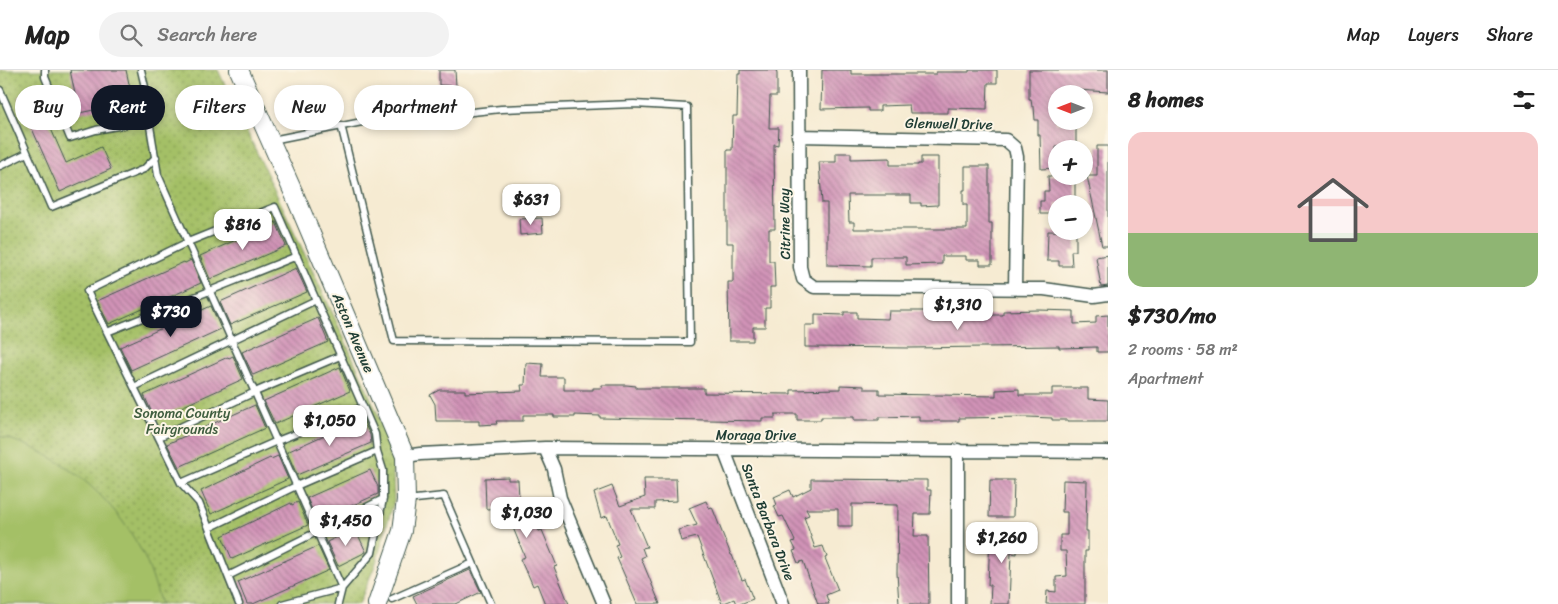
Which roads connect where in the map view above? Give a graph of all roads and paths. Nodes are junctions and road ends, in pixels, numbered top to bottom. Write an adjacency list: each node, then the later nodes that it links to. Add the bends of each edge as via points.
1 (45, 70): 8 (lane, via 70,138)
2 (141, 70): 5 (lane)
3 (239, 70): 12 (street, Aston Avenue)
4 (799, 70): 11 (street, Citrine Way)
5 (145, 85)
6 (0, 90): 13 (lane)
7 (341, 125): 7 (lane, via 382,118 501,109 634,104 687,107 690,342 394,341)
8 (96, 130)
9 (151, 130): 14 (lane)
10 (317, 130): 12 (lane)
11 (798, 136): 18 (street, Citrine Way, via 800,267 804,279 814,288); 18 (street, Glenwell Drive, via 1006,140 1015,148 1018,157)
12 (270, 140): 35 (street, Aston Avenue)
13 (28, 153): 14 (lane, via 51,207 144,169); 15 (lane)
14 (156, 156): 16 (lane, via 158,175)
15 (0, 166)
16 (188, 242): 17 (lane, via 275,207); 19 (lane); 22 (lane, via 86,291)
17 (298, 256): 19 (lane); 21 (lane)
18 (1015, 288): 20 (street, Citrine Way, via 1094,296)
19 (210, 291): 22 (lane); 23 (lane)
20 (1108, 294)
21 (316, 300): 23 (lane); 24 (lane)
22 (107, 332): 25 (lane)
23 (232, 340): 25 (lane); 26 (lane)
24 (340, 356): 26 (lane); 27 (lane)
25 (134, 387): 28 (lane)
26 (255, 392): 28 (lane); 29 (lane)
27 (363, 407): 29 (lane); 33 (lane, via 375,434)
28 (159, 437): 36 (lane)
29 (277, 441): 36 (lane); 37 (lane)
30 (545, 448): 31 (street, Moraga Drive); 35 (street, Moraga Drive); 50 (street, via 554,469 560,498)
31 (724, 450): 32 (street, Moraga Drive); 51 (street, Santa Barbara Drive)
32 (958, 450): 34 (street, Moraga Drive); 52 (street)
33 (377, 451): 37 (lane); 38 (lane, via 383,470)
34 (1108, 452)
35 (405, 456): 39 (street, Aston Avenue)
36 (182, 484): 40 (lane, via 198,503)
37 (296, 486): 40 (lane); 41 (lane)
38 (383, 499): 41 (lane); 44 (lane, via 372,553)
39 (406, 500): 42 (lane, via 444,496); 45 (street, Aston Avenue)
40 (209, 528): 43 (lane)
41 (317, 532): 43 (lane); 44 (lane)
42 (473, 563): 45 (lane); 46 (lane)
43 (228, 576): 47 (lane)
44 (342, 588): 48 (lane); 49 (lane)
45 (386, 600)
46 (488, 603)
47 (239, 604)
48 (282, 604)
49 (338, 604)
50 (604, 604)
51 (783, 604)
52 (958, 604)

